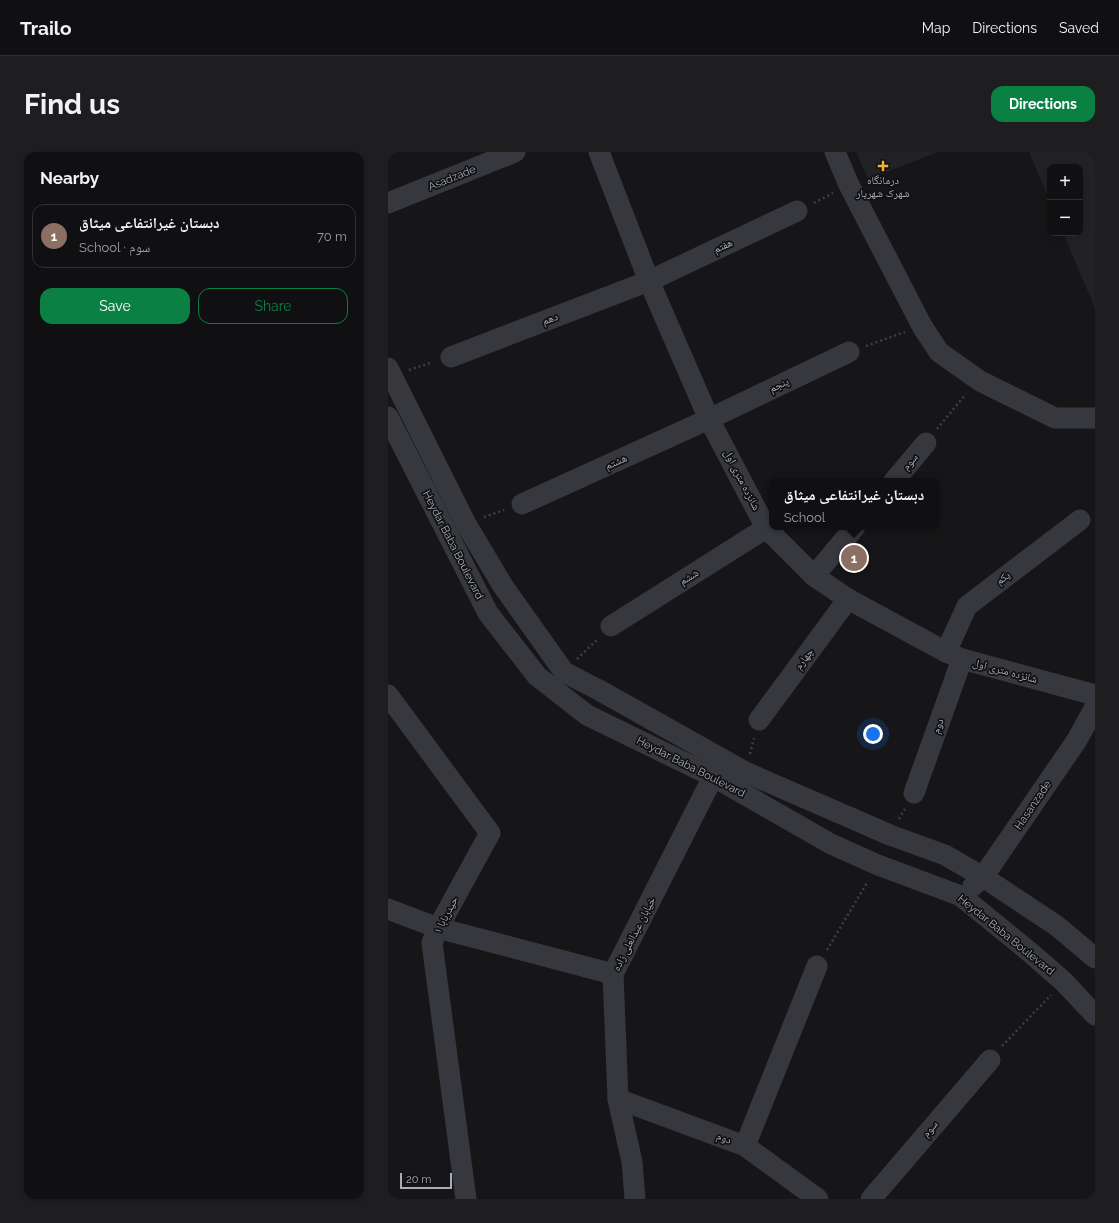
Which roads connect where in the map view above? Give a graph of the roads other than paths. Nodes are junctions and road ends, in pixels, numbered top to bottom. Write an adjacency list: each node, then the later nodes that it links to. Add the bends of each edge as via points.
1 (515, 152): 4 (street, Asadzade)
2 (599, 152): 6 (street, شانزده متری اول)
3 (834, 152): 11 (street, via 922,326 940,352 980,381 1055,418)
4 (388, 203)
5 (797, 211): 6 (street, هفتم)
6 (649, 281): 8 (street, دهم); 12 (street, شانزده متری اول)
7 (849, 352): 12 (street, پنجم)
8 (451, 357)
9 (390, 371): 27 (street, Heydar Baba Boulevard, via 466,524 503,586 564,672 599,690)
10 (388, 417): 27 (street, Heydar Baba Boulevard, via 488,613 537,676 587,715)
11 (1095, 418)
12 (710, 419): 15 (street, هشتم); 17 (street, شانزده متری اول)
13 (926, 443): 14 (street, سوم)
14 (897, 478)
15 (522, 504)
16 (1080, 520): 22 (street, یکم, via 966,606)
17 (766, 528): 19 (street, شانزده متری اول); 21 (street, ششم)
18 (853, 530): 19 (street)
19 (814, 576): 20 (street, شانزده متری اول)
20 (848, 599): 22 (street, شانزده متری اول); 26 (street, چهارم)
21 (611, 626)
22 (954, 656): 24 (street, شانزده متری اول); 28 (street, دوم)
23 (388, 695): 32 (street, حیدربابا ۱, via 490,833)
24 (1095, 695)
25 (1095, 707): 29 (street, Hasanzade, via 1078,740)
26 (759, 720)
27 (718, 768): 29 (street, Heydar Baba Boulevard, via 745,772 944,856); 30 (street, Heydar Baba Boulevard, via 831,844 878,865); 35 (street, خیابان عبدالعلی زاده)
28 (914, 793)
29 (983, 877): 30 (street, Hasanzade); 33 (street, Heydar Baba Boulevard, via 1057,926)
30 (961, 896): 36 (street, Heydar Baba Boulevard, via 1064,982)
31 (388, 909): 32 (street)
32 (438, 928): 35 (street); 40 (street, حیدربابا ۱, via 432,943)
33 (1095, 958)
34 (817, 966): 39 (street)
35 (613, 974): 38 (street, خیابان عبدالعلی زاده)
36 (1095, 1015)
37 (990, 1060): 43 (street, سوم)
38 (618, 1099): 39 (street, دوم); 41 (street, خیابان عبدالعلی زاده, via 632,1162)
39 (745, 1146): 42 (street, دوم)
40 (466, 1199)
41 (635, 1199)
42 (818, 1199)
43 (871, 1199)

